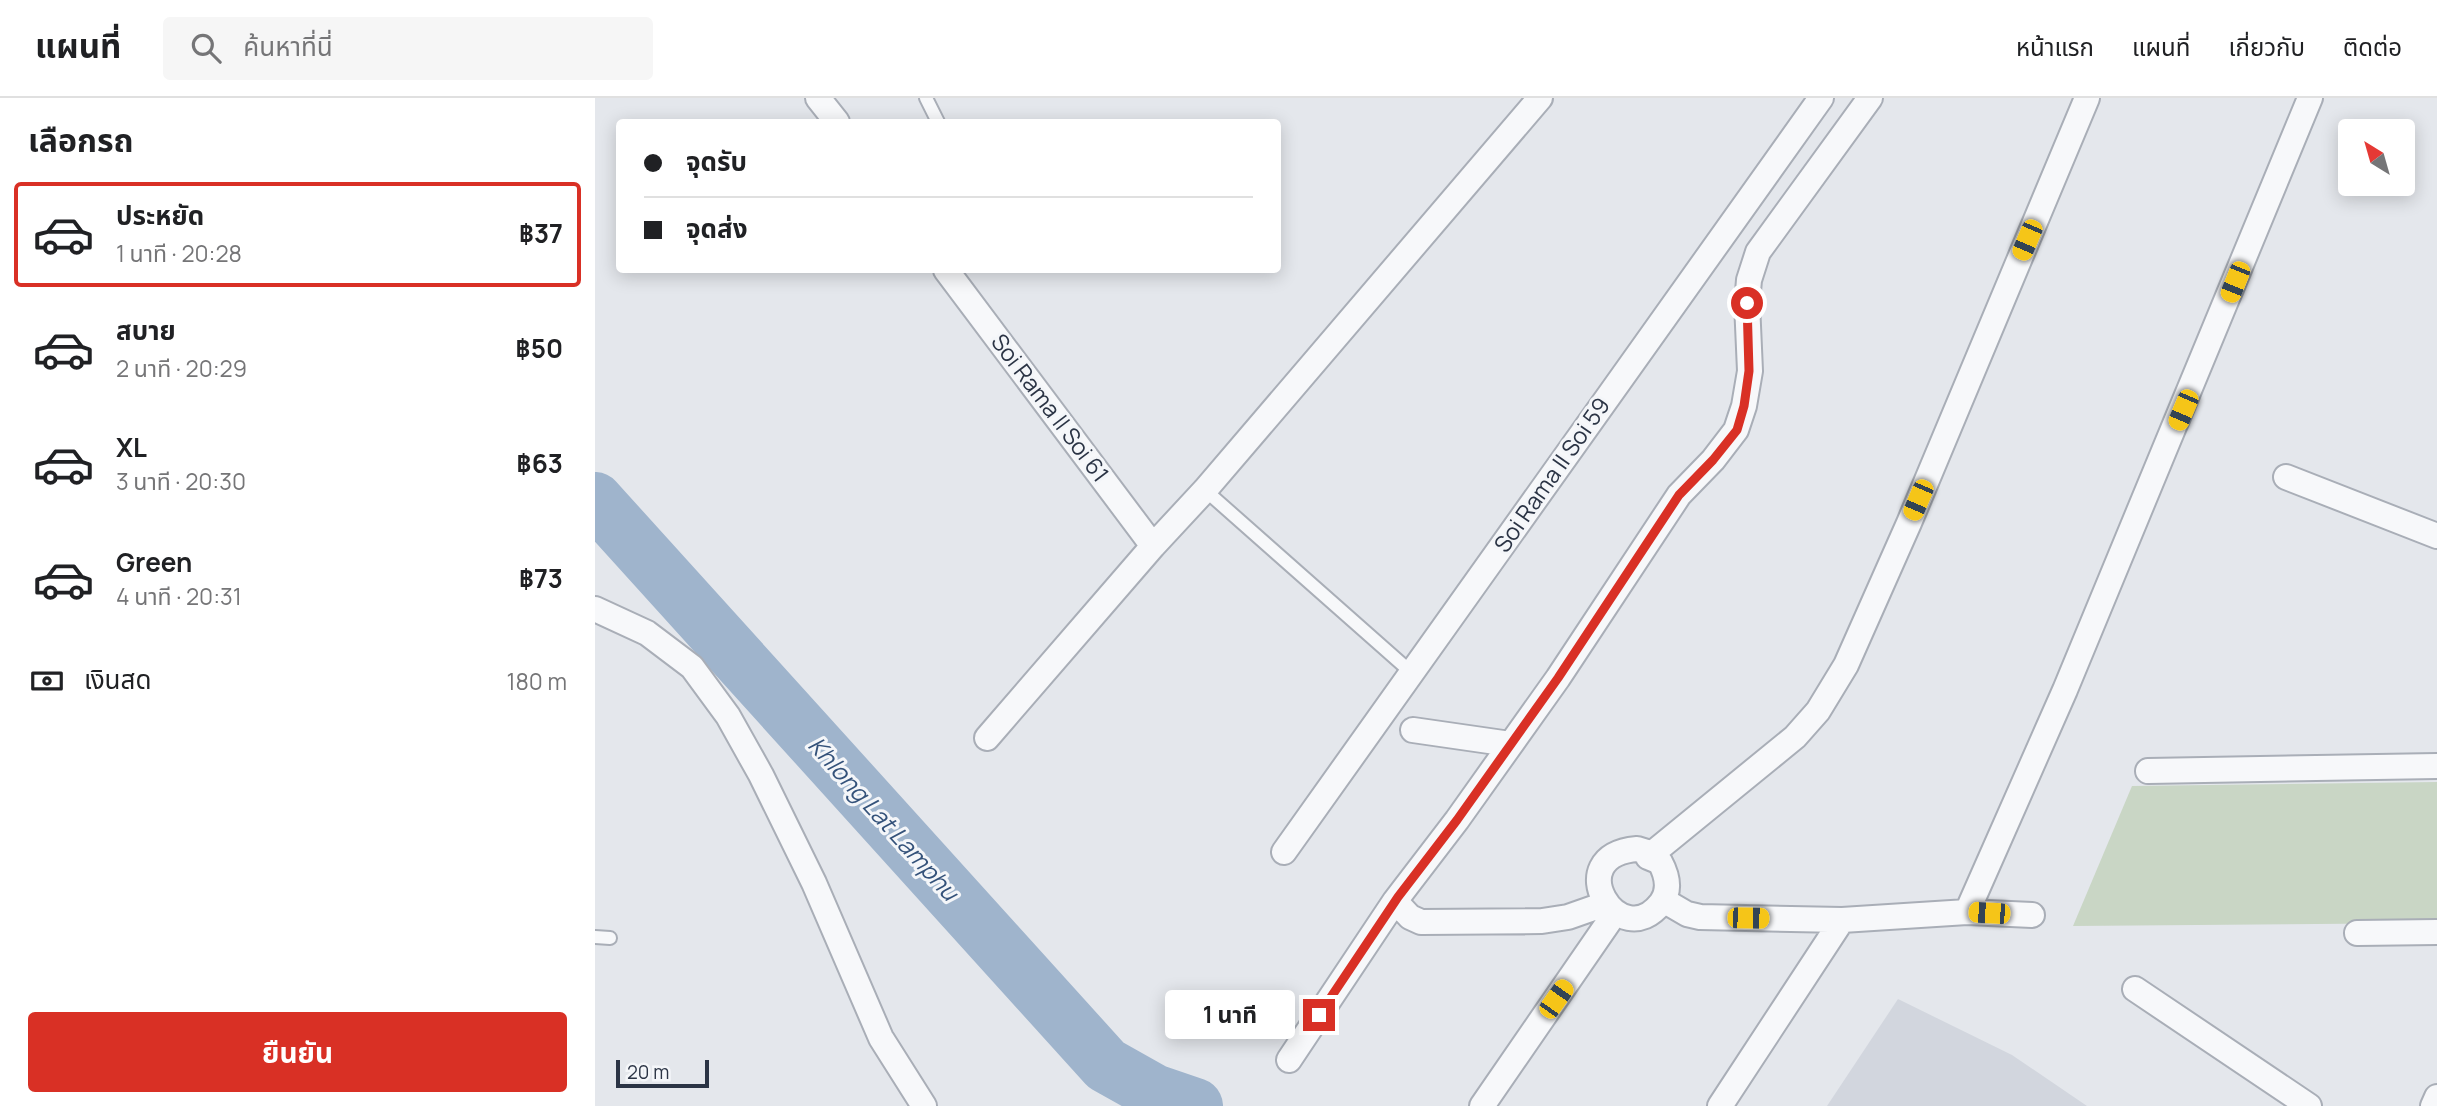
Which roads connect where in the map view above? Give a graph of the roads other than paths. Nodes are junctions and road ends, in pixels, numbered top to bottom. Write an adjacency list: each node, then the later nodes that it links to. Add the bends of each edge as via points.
1 (818, 98): 8 (street)
2 (926, 98): 9 (lane)
3 (1541, 98): 12 (street)
4 (1821, 98): 16 (street, Soi Rama II Soi 59)
5 (1870, 98): 19 (street, via 1758,252 1749,280 1749,371 1737,430 1679,495)
6 (2087, 98): 23 (street, via 1846,665 1818,711 1795,737)
7 (2305, 100): 27 (street, via 2066,690)
8 (835, 119)
9 (936, 119)
10 (948, 273): 14 (street, Soi Rama II Soi 61)
11 (2285, 477): 13 (street)
12 (1205, 490): 14 (street); 16 (lane)
13 (2437, 536)
14 (1153, 546): 18 (street)
15 (595, 609): 37 (street, via 647,633 692,667 728,716 814,883 881,1038)
16 (1412, 673): 22 (street, Soi Rama II Soi 59)
17 (1413, 730): 19 (street)
18 (988, 738)
19 (1510, 744): 24 (street)
20 (2437, 766): 21 (street)
21 (2148, 771)
22 (1284, 852)
23 (1648, 857): 25 (street, via 1660,862 1666,874); 26 (street, via 1650,853 1637,849 1623,850 1607,861 1599,891)
24 (1395, 901): 26 (street, via 1421,922 1542,921); 35 (street)
25 (1663, 901): 26 (street, via 1642,916 1628,918); 29 (street, via 1700,918)
26 (1610, 908): 38 (street)
27 (1967, 912): 28 (street); 29 (street)
28 (2032, 915)
29 (1842, 920): 39 (street)
30 (2437, 932): 31 (street)
31 (2357, 933)
32 (595, 937): 33 (lane)
33 (610, 939)
34 (2134, 989): 40 (street)
35 (1289, 1060)
36 (2437, 1097): 41 (street)
37 (924, 1106)
38 (1482, 1106)
39 (1720, 1106)
40 (2309, 1106)
41 (2433, 1106)

